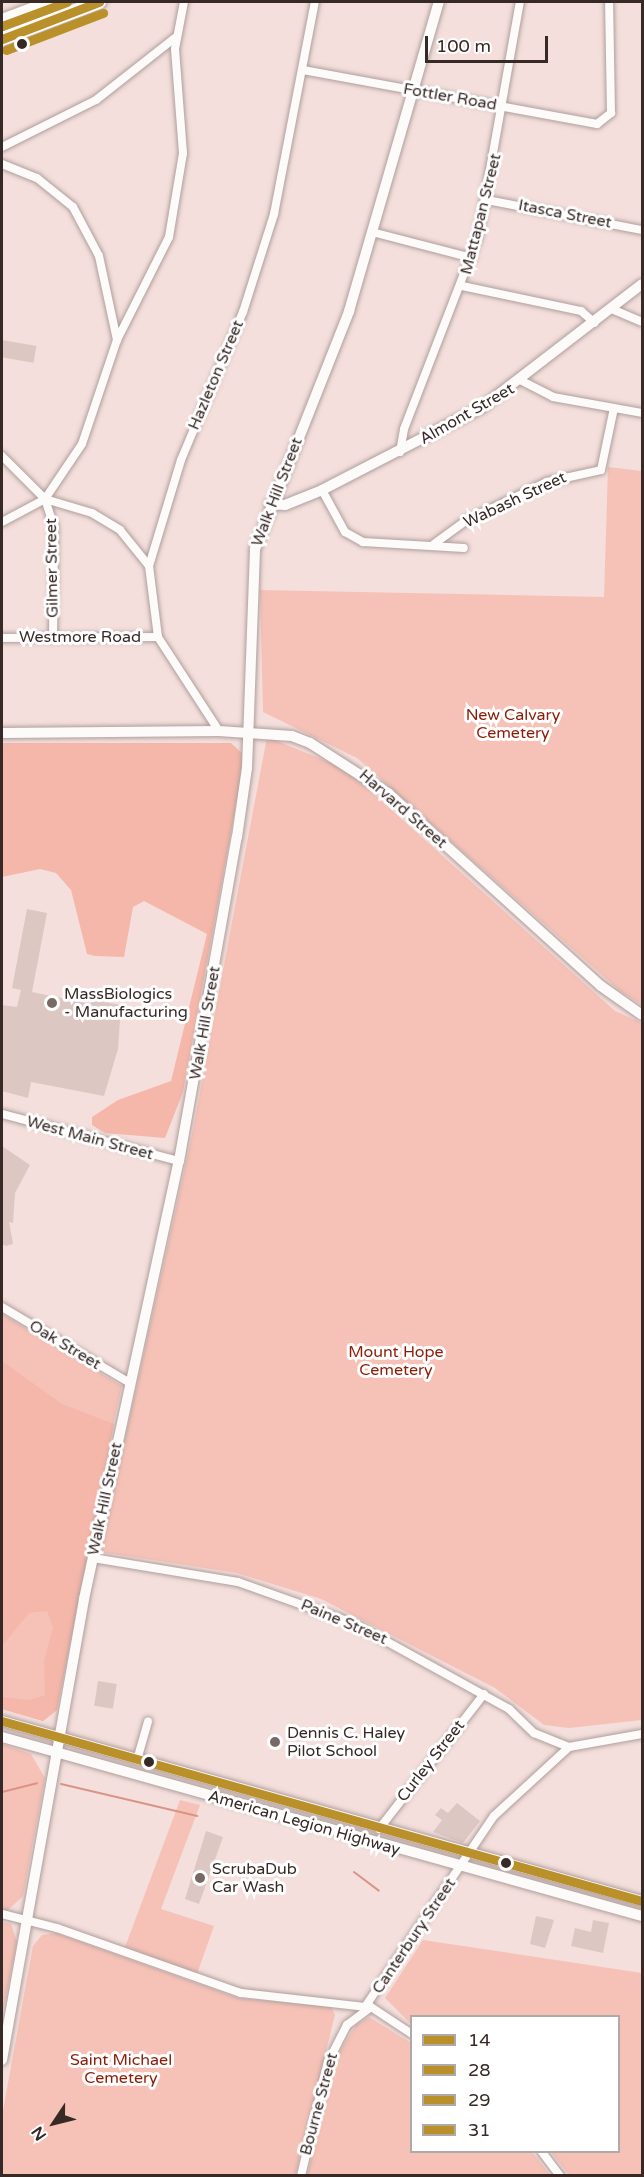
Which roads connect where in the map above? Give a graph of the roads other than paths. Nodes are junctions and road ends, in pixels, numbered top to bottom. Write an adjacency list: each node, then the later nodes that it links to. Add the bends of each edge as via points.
1 (53, 2): 8 (highway)
2 (99, 2): 10 (highway)
3 (184, 2): 9 (street)
4 (315, 2): 11 (street, Hazleton Street)
5 (439, 2): 12 (main road, Walk Hill Street)
6 (520, 2): 13 (street, Mattapan Street)
7 (609, 2): 13 (street, Fottler Road, via 610,113 597,124)
8 (2, 21)
9 (176, 37): 14 (street, via 96,100); 25 (street, via 184,128 178,201 157,267)
10 (2, 39)
11 (303, 70): 12 (street, Fottler Road); 37 (street, Hazleton Street, via 259,261 181,460)
12 (415, 93): 13 (street, Fottler Road); 18 (main road, Walk Hill Street)
13 (501, 106): 16 (street, Mattapan Street)
14 (2, 147)
15 (2, 164): 25 (street, via 37,178 73,207 99,256)
16 (487, 200): 17 (street, Itasca Street); 19 (street, Mattapan Street)
17 (642, 230)
18 (372, 232): 19 (street); 33 (main road, Walk Hill Street, via 335,351)
19 (472, 258): 21 (street, Mattapan Street)
20 (642, 284): 22 (main road, Almont Street)
21 (462, 286): 24 (street, via 581,311); 29 (street, Mattapan Street, via 404,429)
22 (614, 310): 23 (street); 24 (main road, Almont Street)
23 (642, 322)
24 (597, 324): 26 (main road, Almont Street)
25 (117, 340): 32 (street, via 82,444)
26 (522, 381): 27 (street, via 553,397); 29 (main road, Almont Street)
27 (614, 408): 28 (street); 35 (street, Wabash Street, via 601,470 547,482 466,521)
28 (642, 413)
29 (400, 452): 31 (main road, Almont Street)
30 (2, 456): 32 (street)
31 (322, 489): 33 (main road, Almont Street, via 285,505); 35 (street, via 345,532 363,542)
32 (45, 499): 34 (street); 37 (street, via 107,520); 40 (street, Gilmer Street, via 54,526)
33 (270, 504): 43 (main road, Walk Hill Street, via 250,568)
34 (2, 522)
35 (434, 544): 36 (street)
36 (464, 548)
37 (149, 566): 38 (street, Hazleton Street)
38 (158, 636): 40 (street, Westmore Road); 41 (street, Hazleton Street)
39 (2, 638): 40 (street, Westmore Road)
40 (53, 638)
41 (219, 731): 42 (main road, Harvard Street); 43 (main road, Harvard Street)
42 (2, 733)
43 (248, 733): 44 (main road, Harvard Street, via 292,736 355,768 601,986); 46 (main road, Walk Hill Street, via 237,837)
44 (642, 1015)
45 (2, 1114): 46 (street, West Main Street)
46 (179, 1161): 48 (main road, Walk Hill Street)
47 (2, 1306): 48 (street, Oak Street)
48 (130, 1383): 49 (main road, Walk Hill Street)
49 (93, 1558): 50 (street, Paine Street, via 165,1566 290,1599 414,1653); 55 (main road, Walk Hill Street)
50 (484, 1694): 56 (street, Paine Street, via 534,1733); 59 (street, Curley Street)
51 (2, 1721): 55 (main road, American Legion Highway)
52 (148, 1722): 58 (street)
53 (642, 1734): 56 (street)
54 (2, 1737): 57 (main road, American Legion Highway)
55 (60, 1738): 57 (main road, Walk Hill Street); 58 (main road, American Legion Highway)
56 (569, 1747): 60 (street, Canterbury Street, via 494,1816)
57 (57, 1754): 61 (main road, American Legion Highway); 65 (main road, Walk Hill Street)
58 (137, 1760): 59 (main road, American Legion Highway)
59 (379, 1830): 60 (main road, American Legion Highway)
60 (468, 1854): 61 (street, Canterbury Street); 62 (main road, American Legion Highway)
61 (459, 1868): 64 (main road, American Legion Highway); 66 (street, Canterbury Street)
62 (642, 1901)
63 (2, 1914): 65 (street, Canterbury Street)
64 (642, 1916)
65 (28, 1920): 66 (street, Canterbury Street, via 232,1991); 68 (main road, Walk Hill Street)
66 (365, 2007): 67 (street); 70 (street, Bourne Street, via 345,2028 330,2057)
67 (410, 2033)
68 (2, 2060)
69 (544, 2153): 71 (street)
70 (301, 2175)
71 (560, 2175)

